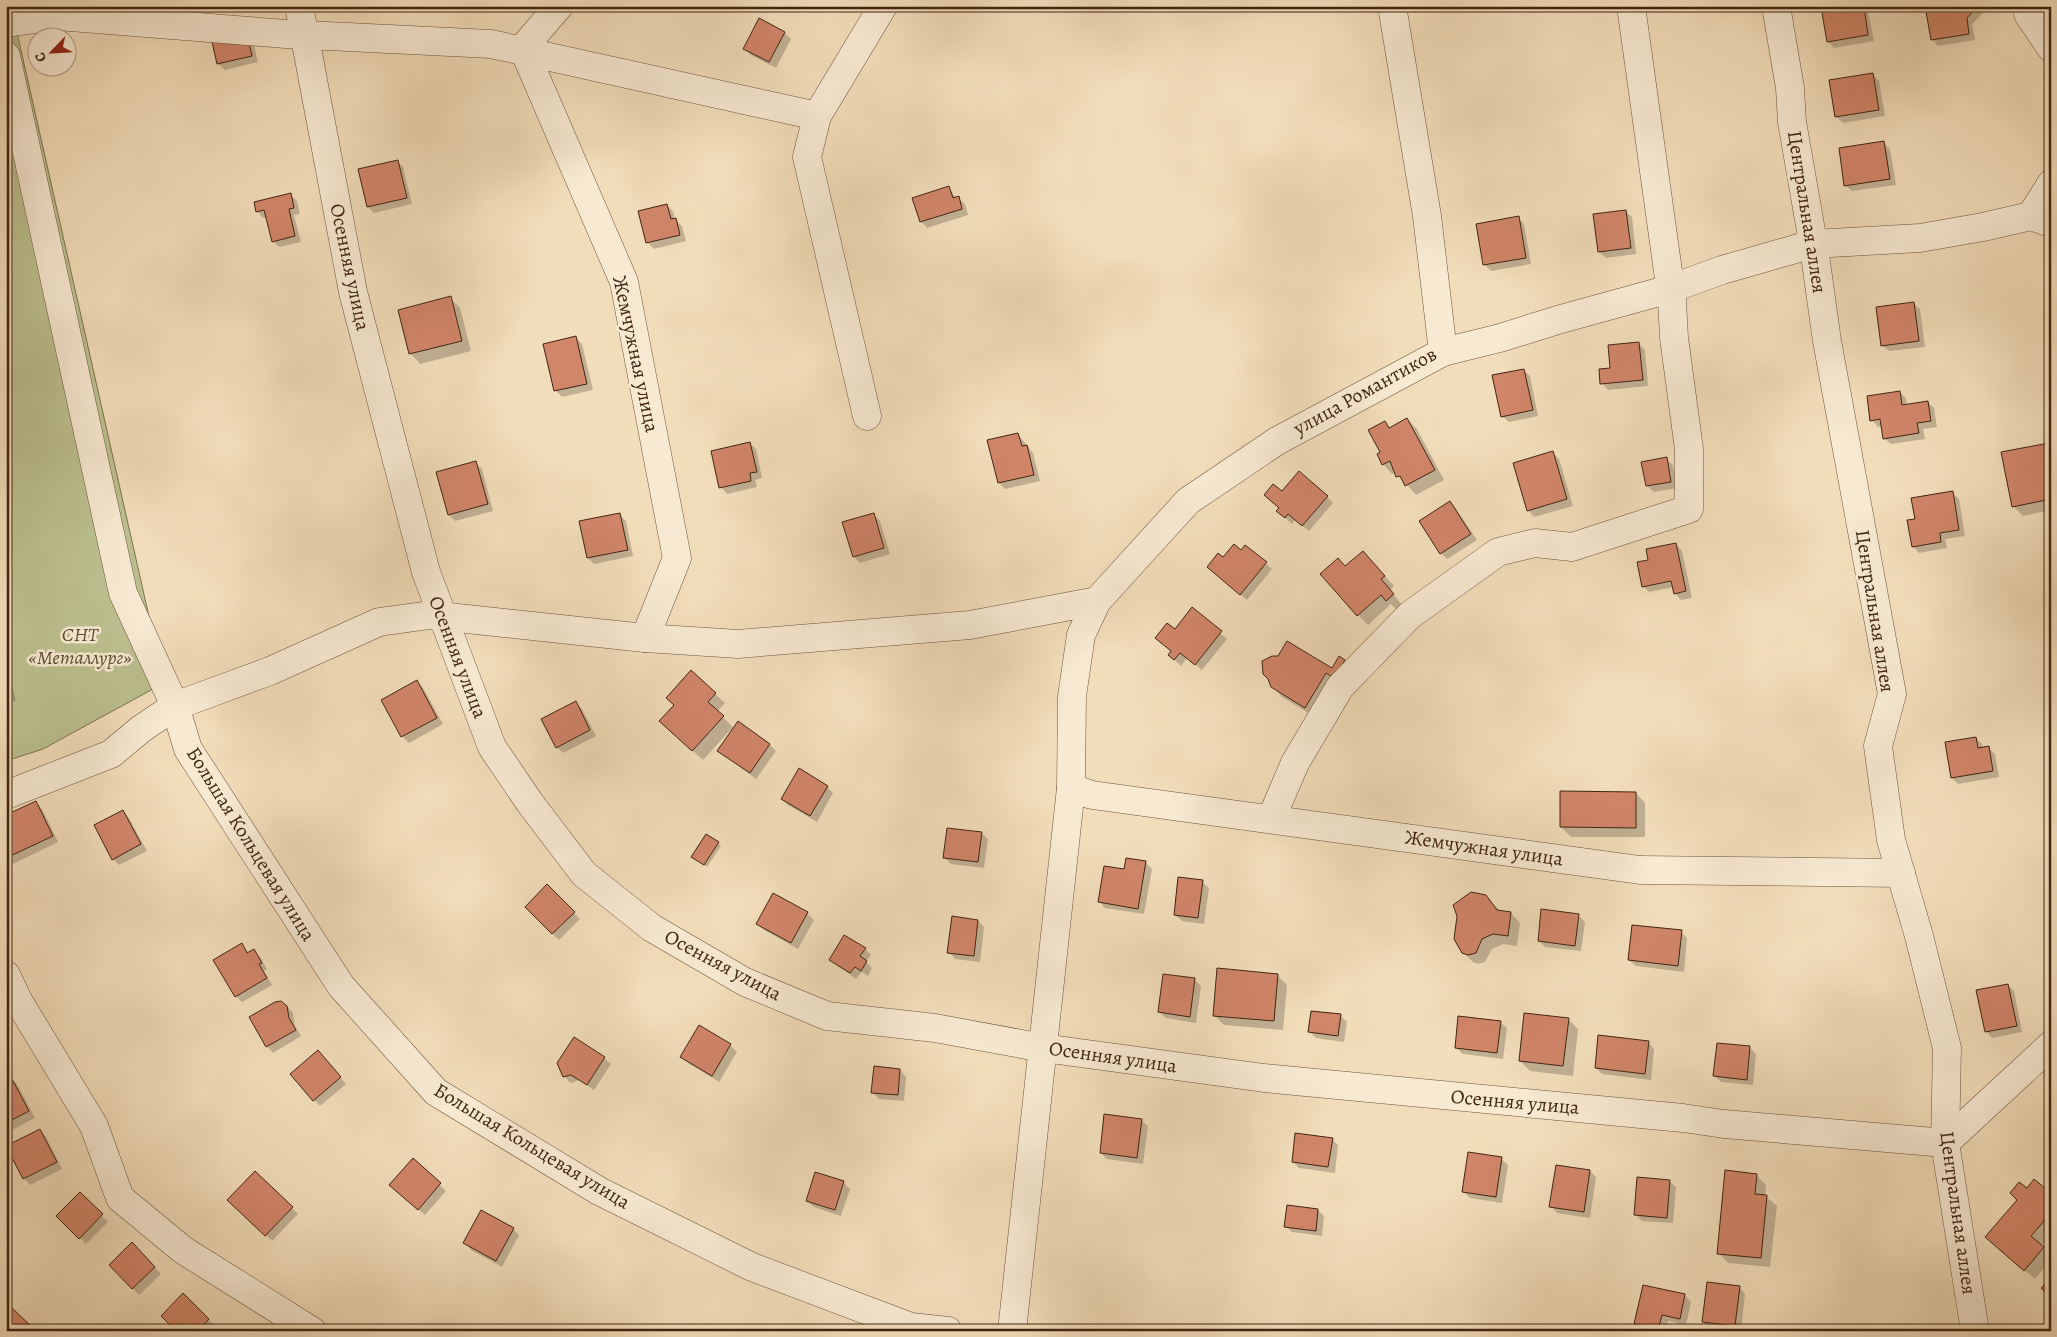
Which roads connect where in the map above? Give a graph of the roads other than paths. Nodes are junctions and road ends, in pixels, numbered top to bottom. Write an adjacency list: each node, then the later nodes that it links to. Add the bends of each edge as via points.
1 (299, 6): 9 (street, Осенняя улица)
2 (559, 6): 11 (street, via 523,48)
3 (883, 6): 13 (street)
4 (1392, 6): 18 (street, улица Романтиков, via 1427,216)
5 (1631, 6): 17 (street)
6 (1776, 6): 16 (street, Центральная аллея)
7 (2027, 6): 10 (street, via 2028,14)
8 (6, 23): 9 (street, via 58,16)
9 (304, 35): 11 (street, via 491,44); 21 (street, Осенняя улица, via 353,292 426,572)
10 (2051, 48)
11 (524, 52): 13 (street); 22 (street, Жемчужная улица, via 624,282 677,558)
12 (6, 56): 23 (street, Большая Кольцевая улица, via 123,593)
13 (817, 116): 19 (street, via 807,157)
14 (2051, 184): 15 (street)
15 (2041, 219): 16 (street, via 1920,238)
16 (1813, 244): 17 (street); 27 (street, Центральная аллея, via 1827,341 1892,694 1878,746 1891,840)
17 (1670, 288): 18 (street); 26 (street, via 1689,448 1689,509 1572,547 1535,543 1498,552 1410,616 1340,687 1295,763)
18 (1443, 352): 20 (street, улица Романтиков, via 1277,440 1188,501)
19 (867, 416)
20 (1097, 601): 22 (street, via 970,625 738,644); 24 (street, улица Романтиков, via 1081,635 1072,696)
21 (443, 616): 22 (street); 23 (street, via 379,622 270,671); 30 (street, Осенняя улица, via 497,755 584,874 652,928 745,982 827,1016 935,1028)
22 (646, 638)
23 (175, 706): 25 (street, via 111,754); 33 (street, Большая Кольцевая улица, via 188,749 341,986 436,1092 599,1191 752,1267 911,1327)
24 (1071, 788): 26 (street, Жемчужная улица, via 1092,795); 30 (street, улица Романтиков)
25 (6, 795)
26 (1271, 819): 27 (street, Жемчужная улица, via 1640,870)
27 (1901, 873): 31 (street, Центральная аллея, via 1947,1048)
28 (6, 975): 32 (street, via 94,1126 120,1198 183,1250)
29 (2051, 1045): 31 (street)
30 (1043, 1048): 31 (street, Осенняя улица, via 1264,1078); 34 (street, улица Романтиков)
31 (1945, 1143): 35 (street, Центральная аллея)
32 (312, 1331)
33 (948, 1331)
34 (1012, 1331)
35 (1975, 1331)

